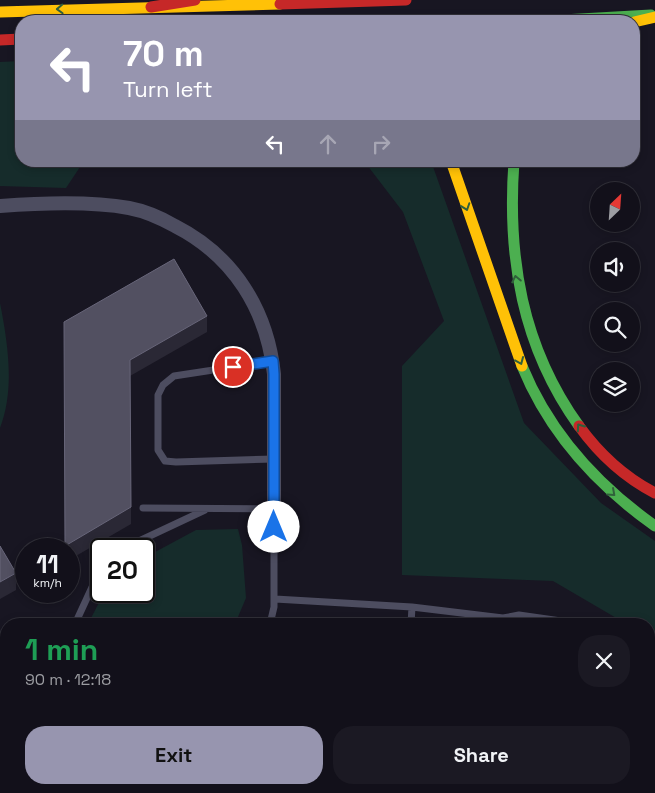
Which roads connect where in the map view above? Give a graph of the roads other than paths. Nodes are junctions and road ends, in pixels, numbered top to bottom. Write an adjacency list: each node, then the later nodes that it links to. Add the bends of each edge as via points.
1 (195, 0): 3 (main road)
2 (406, 0): 3 (main road)
3 (151, 7): 4 (main road, one-way to 4)
4 (0, 12)
5 (655, 16): 6 (main road); 7 (main road)
6 (640, 17)
7 (640, 20)
8 (15, 39): 9 (main road)
9 (0, 40)
10 (453, 167): 19 (main road, one-way to 19, via 515,349 536,395 582,462 622,502)
11 (513, 167): 15 (main road, one-way to 11, via 631,480 600,453 562,400 542,360 527,324 513,260 510,192)
12 (0, 206): 13 (street, via 88,204 131,208 159,217 188,232 220,258 245,288 258,311)
13 (273, 361): 14 (street); 14 (lane, via 174,376 162,385 158,395 158,450 165,461 176,462)
14 (274, 459): 18 (street)
15 (655, 494)
16 (143, 508): 17 (lane)
17 (207, 508): 18 (lane); 20 (lane)
18 (274, 509): 22 (lane)
19 (655, 526)
20 (145, 538)
21 (90, 592): 24 (lane)
22 (274, 599): 23 (lane); 25 (lane)
23 (412, 606): 26 (lane); 27 (lane)
24 (78, 618)
25 (271, 618)
26 (411, 618)
27 (503, 618)
28 (503, 618): 29 (lane, via 519,614)
29 (543, 618)

